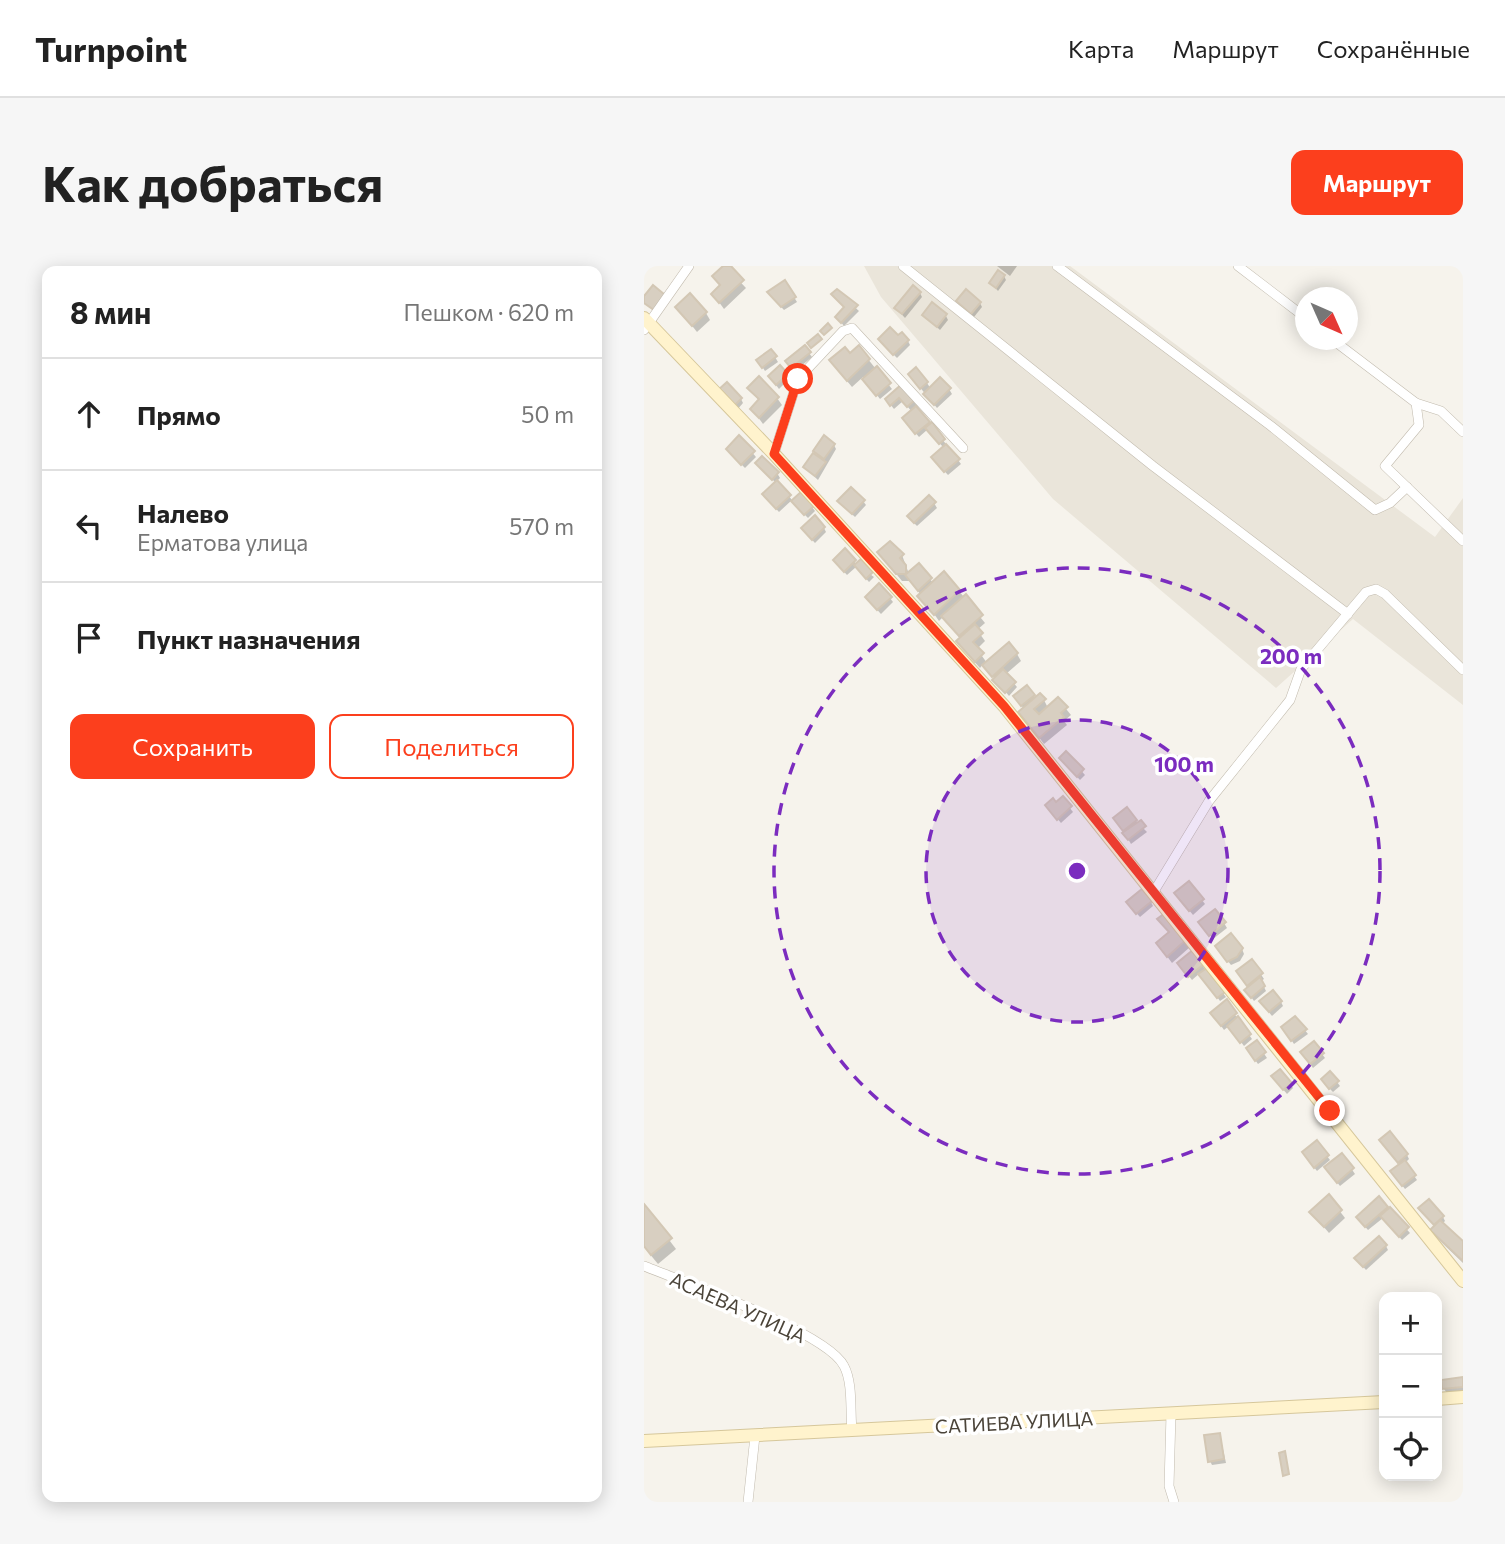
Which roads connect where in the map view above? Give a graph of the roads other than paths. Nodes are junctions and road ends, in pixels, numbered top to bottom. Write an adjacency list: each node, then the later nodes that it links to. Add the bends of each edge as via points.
1 (689, 266): 6 (street)
2 (902, 266): 14 (street)
3 (1058, 266): 12 (street, via 1375,510)
4 (1238, 266): 5 (street)
5 (1295, 310)
6 (646, 324): 11 (street)
7 (1347, 350): 8 (street)
8 (1416, 403): 9 (street, via 1441,411); 12 (street, via 1419,425 1385,466)
9 (1463, 432)
10 (963, 448): 11 (street, via 852,328 843,331 798,379)
11 (774, 454): 16 (street, via 1004,706)
12 (1407, 487): 13 (street)
13 (1463, 541)
14 (1348, 614): 15 (street, via 1366,592 1376,589); 16 (street, via 1301,669 1290,700 1209,801)
15 (1463, 670)
16 (1153, 893): 18 (street)
17 (644, 1266): 23 (street, АСАЕВА УЛИЦА, via 795,1329 830,1350 848,1377)
18 (1463, 1281)
19 (1463, 1397): 20 (street)
20 (1442, 1399)
21 (1379, 1402): 22 (street, САТИЕВА УЛИЦА)
22 (1171, 1414): 23 (street, САТИЕВА УЛИЦА); 27 (street, via 1168,1486)
23 (852, 1430): 24 (street, САТИЕВА УЛИЦА)
24 (755, 1436): 25 (street, САТИЕВА УЛИЦА); 26 (street)
25 (644, 1441)
26 (748, 1502)
27 (1174, 1502)

